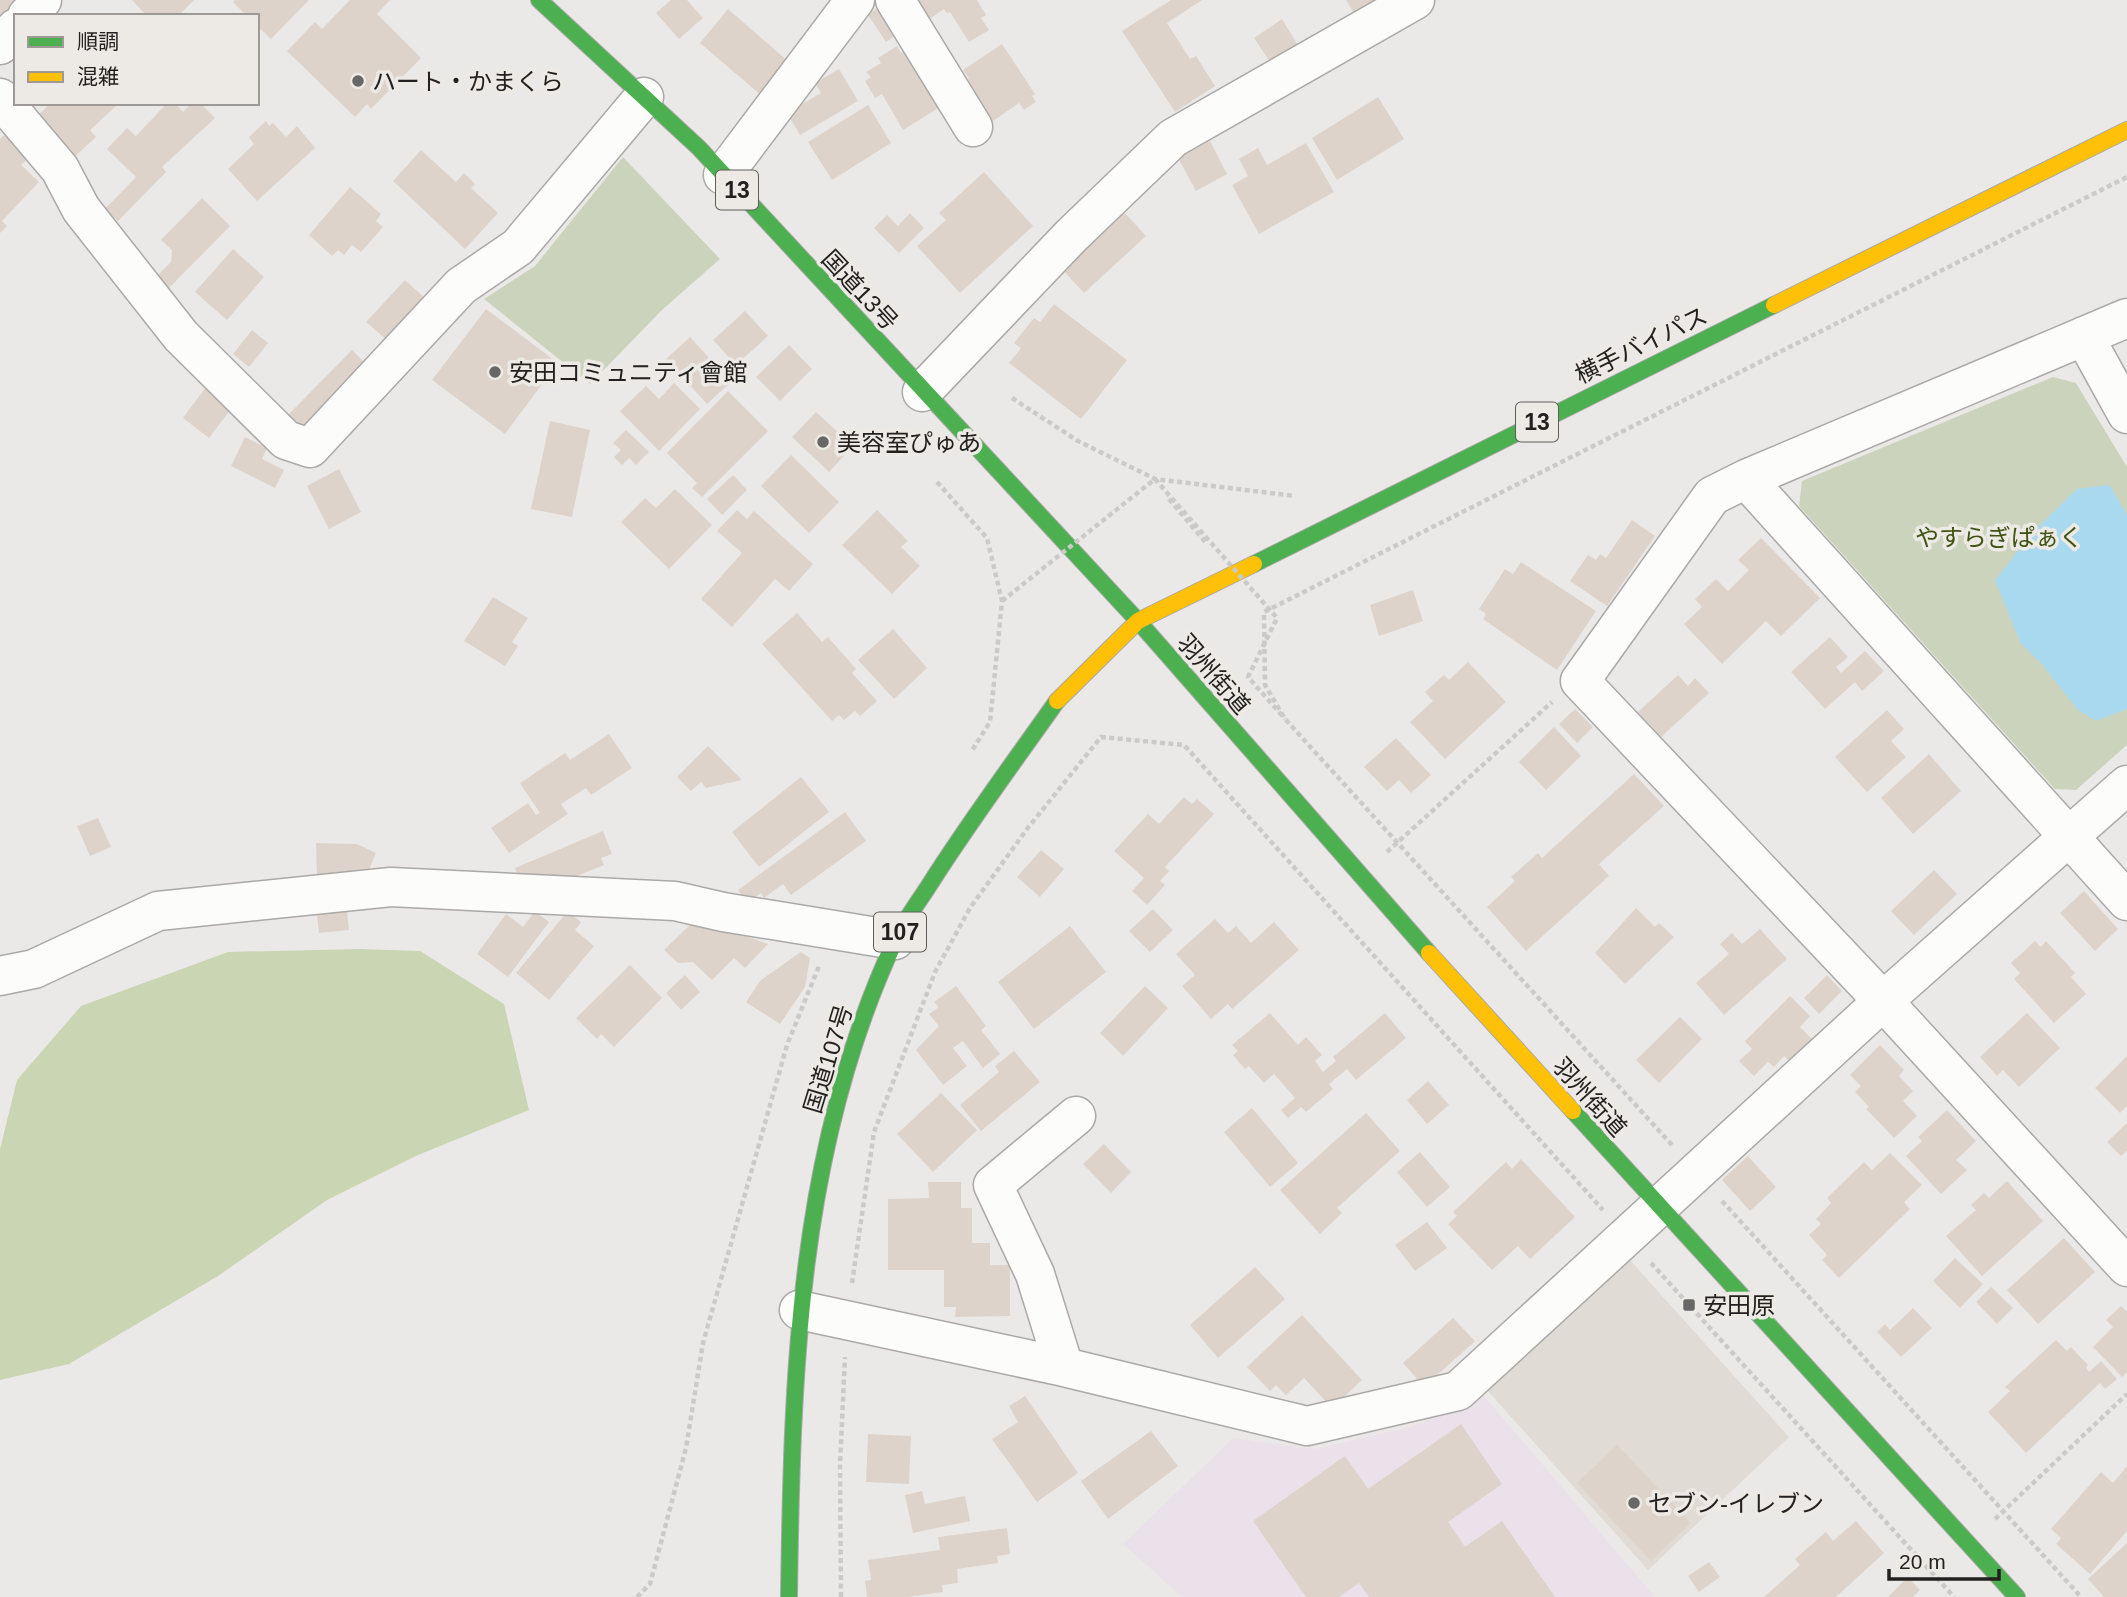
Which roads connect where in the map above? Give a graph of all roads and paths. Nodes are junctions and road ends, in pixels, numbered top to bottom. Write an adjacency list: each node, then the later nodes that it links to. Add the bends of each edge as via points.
1 (42, 0): 6 (street)
2 (538, 0): 9 (main road, 国道13号 / 13)
3 (855, 0): 13 (street)
4 (895, 0): 11 (street)
5 (1415, 0): 16 (street, via 1173,138 1071,236)
6 (29, 14)
7 (14, 30): 8 (street)
8 (0, 44)
9 (644, 97): 10 (street, via 518,247 461,286 310,448 286,440 181,336 81,209 60,170); 13 (main road, 国道13号 / 13)
10 (0, 98)
11 (973, 127)
12 (2127, 130): 24 (main road, 横手バイパス / 13)
13 (723, 175): 16 (main road, 国道13号 / 13)
14 (2127, 318): 15 (street)
15 (2084, 336): 18 (street); 20 (street)
16 (922, 392): 24 (main road, 国道13号 / 13)
17 (1012, 398): 19 (path, via 1078,441)
18 (2127, 414)
19 (1155, 479): 22 (path); 23 (path, bridge); 26 (path, bridge, via 1278,618 1248,677)
20 (1746, 479): 25 (street, via 1712,496); 29 (street)
21 (937, 482): 23 (path, via 987,538)
22 (1295, 496)
23 (1002, 601): 27 (path)
24 (1138, 621): 30 (main road, 羽州街道); 33 (main road, 国道107号 / 107, via 1058,701 951,850)
25 (1580, 681): 30 (path); 35 (street)
26 (1285, 719)
27 (990, 722)
28 (2127, 785): 29 (street)
29 (2069, 836): 31 (street); 35 (street)
30 (1359, 877): 37 (main road, 羽州街道)
31 (2127, 901)
32 (833, 930): 33 (street); 34 (street, via 675,901 391,887 158,911 34,970); 45 (path, via 787,1045 703,1343 686,1448 650,1584)
33 (895, 940): 40 (main road, 国道107号 / 107, via 865,1012 824,1148)
34 (0, 976)
35 (1883, 1001): 37 (street); 39 (street)
36 (1076, 1116): 42 (street, via 993,1185 1035,1275)
37 (1659, 1206): 38 (street); 44 (main road, 羽州街道)
38 (1626, 1236): 41 (path, via 1184,745 1101,737 970,908 935,972 874,1132); 42 (street, via 1458,1391 1307,1426); 48 (path)
39 (2127, 1267)
40 (799, 1310): 41 (street); 46 (main road, 国道107号 / 107)
41 (847, 1321): 42 (street); 47 (path, via 840,1465)
42 (1064, 1367)
43 (2127, 1394): 44 (path)
44 (1968, 1543): 49 (main road, 羽州街道)
45 (638, 1597)
46 (789, 1597)
47 (841, 1597)
48 (1954, 1597)
49 (2017, 1597)

